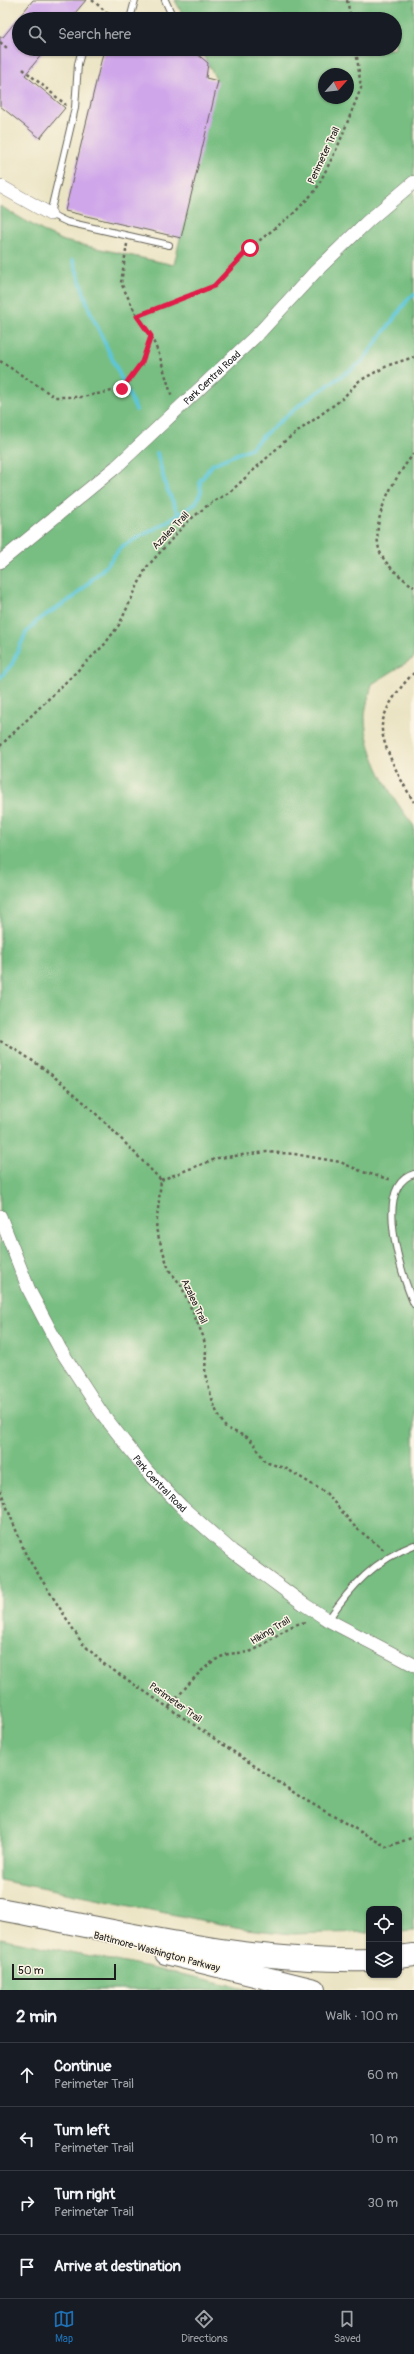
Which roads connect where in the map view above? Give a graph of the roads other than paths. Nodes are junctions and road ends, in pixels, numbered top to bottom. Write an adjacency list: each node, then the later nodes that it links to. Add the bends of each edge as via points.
1 (135, 0): 3 (lane)
2 (165, 0): 4 (lane)
3 (132, 12)
4 (170, 12)
5 (80, 56): 8 (lane, via 75,108)
6 (414, 182): 10 (street, Park Central Road, via 368,221 315,272 259,333 116,467)
7 (0, 186): 8 (street)
8 (50, 214): 9 (lane, via 68,222)
9 (169, 245)
10 (0, 562)
11 (414, 1174): 13 (lane, via 400,1182 392,1200 395,1235 404,1276)
12 (0, 1216): 15 (street, Park Central Road, via 29,1290 60,1349 101,1412 147,1471 182,1507 232,1551)
13 (414, 1304)
14 (414, 1545): 15 (lane, via 391,1556 358,1581)
15 (328, 1620): 16 (street, Park Central Road)
16 (414, 1665)
17 (0, 1909): 20 (highway, via 195,1946 284,1959); 21 (highway, Baltimore-Washington Parkway)
18 (414, 1955): 19 (highway)
19 (402, 1957)
20 (366, 1960)
21 (314, 1990)

